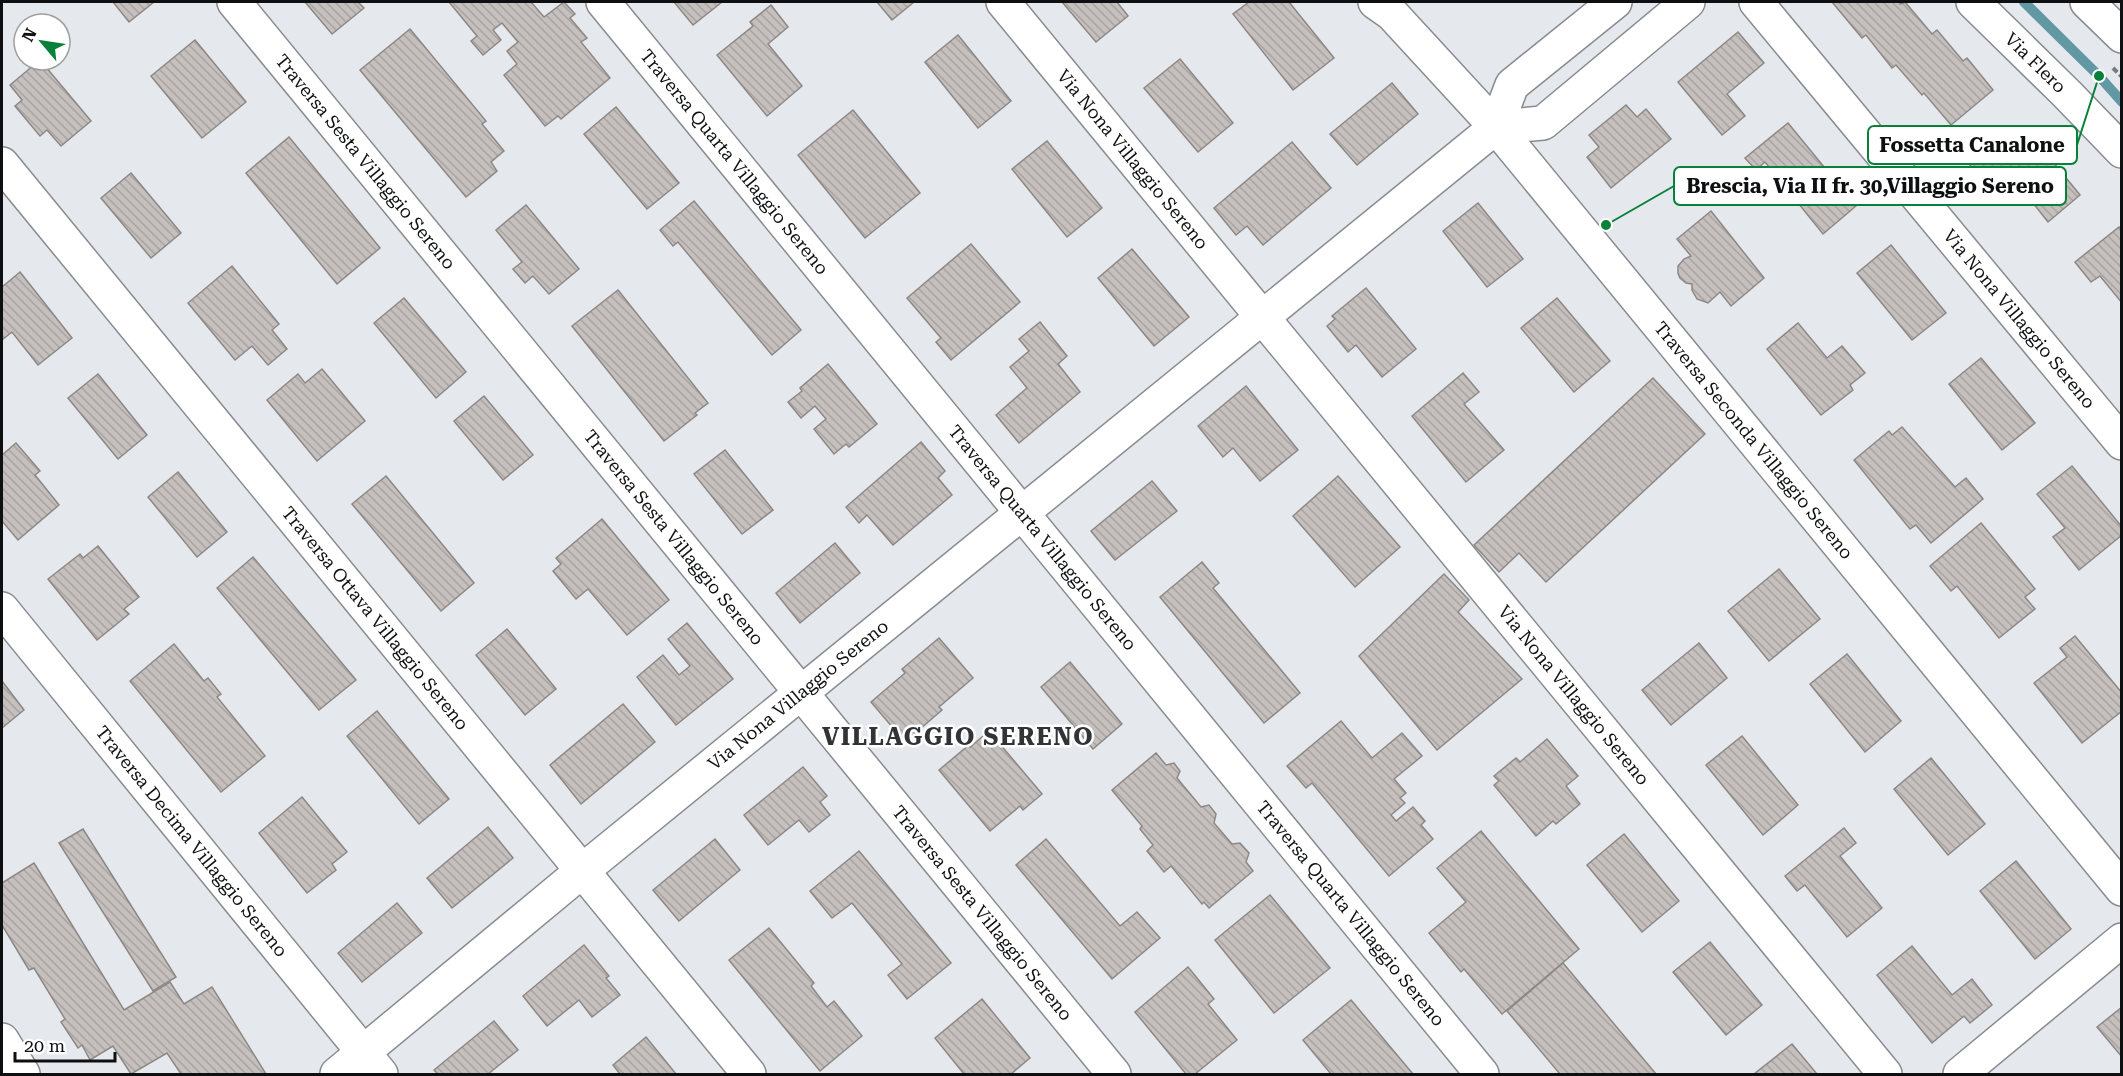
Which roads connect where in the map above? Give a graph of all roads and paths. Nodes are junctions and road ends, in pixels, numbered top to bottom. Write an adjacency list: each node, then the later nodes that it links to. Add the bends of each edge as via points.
1 (234, 2): 18 (street, Traversa Sesta Villaggio Sereno)
2 (603, 2): 16 (street, Traversa Quarta Villaggio Sereno)
3 (1003, 2): 14 (street, Via Nona Villaggio Sereno)
4 (1375, 2): 11 (street, Traversa Seconda Villaggio Sereno, via 1392,14)
5 (1615, 2): 11 (street, via 1512,85)
6 (1688, 2): 11 (street, via 1543,123)
7 (1756, 2): 15 (street, Via Nona Villaggio Sereno)
8 (1973, 2): 12 (street, Via Flero)
9 (2087, 2): 10 (street)
10 (2121, 36)
11 (1496, 127): 14 (street, Via Nona Villaggio Sereno); 20 (street, Traversa Seconda Villaggio Sereno)
12 (2121, 151)
13 (2, 164): 19 (street, Traversa Ottava Villaggio Sereno)
14 (1261, 318): 16 (street, Via Nona Villaggio Sereno); 29 (street, Via Nona Villaggio Sereno)
15 (2121, 443)
16 (1022, 514): 18 (street, Via Nona Villaggio Sereno); 28 (street, Traversa Quarta Villaggio Sereno)
17 (2, 609): 23 (street, Traversa Decima Villaggio Sereno)
18 (801, 695): 19 (street, Via Nona Villaggio Sereno); 27 (street, Traversa Sesta Villaggio Sereno)
19 (582, 871): 23 (street, Via Nona Villaggio Sereno); 26 (street, Traversa Ottava Villaggio Sereno)
20 (2121, 889)
21 (2121, 940): 30 (street)
22 (2, 1040): 24 (street)
23 (372, 1064): 25 (street, Via Nona Villaggio Sereno)
24 (23, 1074)
25 (337, 1074)
26 (749, 1074)
27 (1114, 1074)
28 (1482, 1074)
29 (1885, 1074)
30 (1960, 1074)

